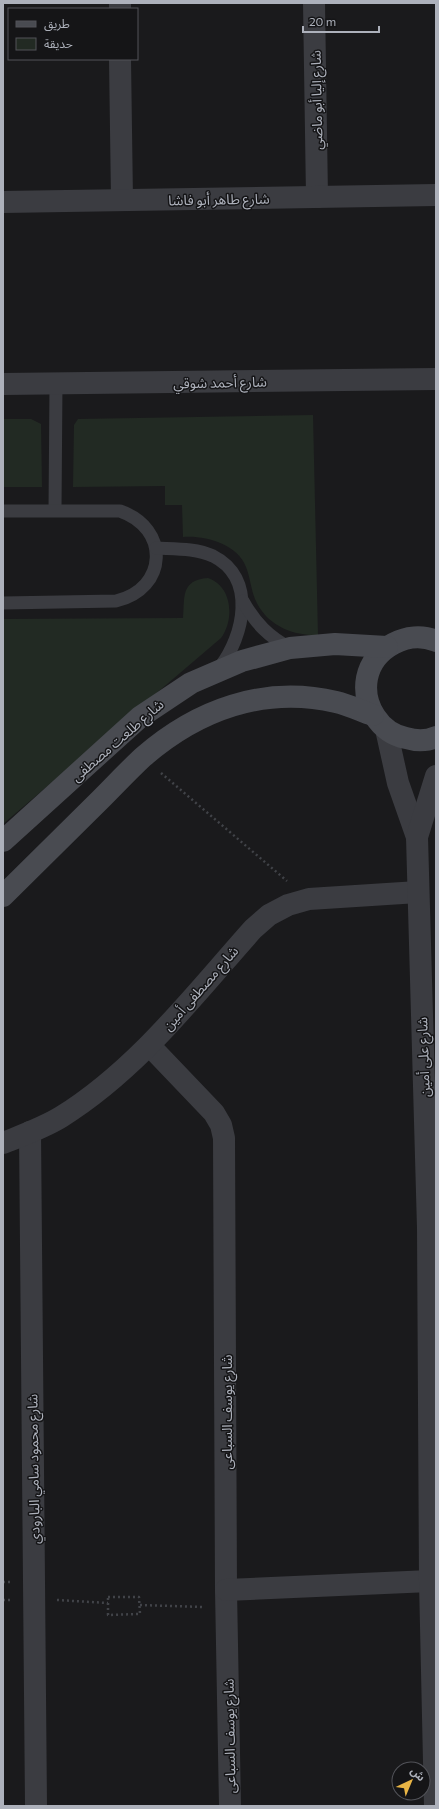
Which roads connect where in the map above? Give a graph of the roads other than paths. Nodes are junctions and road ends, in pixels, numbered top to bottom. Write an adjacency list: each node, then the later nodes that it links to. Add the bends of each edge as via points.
1 (314, 3): 4 (street, شارع إليا أبو ماضي)
2 (120, 60): 5 (street)
3 (436, 195): 4 (street, شارع طاهر أبو فاشا)
4 (317, 197): 5 (street, شارع طاهر أبو فاشا)
5 (122, 200): 6 (street, شارع طاهر أبو فاشا)
6 (3, 202)
7 (436, 379): 9 (street, شارع أحمد شوقي)
8 (3, 384): 9 (street, شارع أحمد شوقي)
9 (56, 384): 11 (lane)
10 (3, 510): 11 (lane)
11 (55, 510): 12 (lane, via 109,510 131,514 147,528)
12 (156, 548): 13 (lane, via 194,550 213,556 236,578); 14 (lane, via 156,564 150,579 144,587 127,599)
13 (242, 599): 17 (lane, via 262,628 275,640); 18 (lane, via 238,637)
14 (3, 603)
15 (436, 641): 16 (street, via 418,637 402,640)
16 (387, 647): 17 (street, شارع طلعت مصطفى, via 335,644); 19 (street, via 374,661 367,678 367,697)
17 (290, 648): 18 (street, شارع طلعت مصطفى)
18 (218, 670): 23 (street, شارع طلعت مصطفى, via 191,683 140,717)
19 (380, 722): 20 (street, via 400,737 415,740); 22 (street, شارع على أمين); 25 (street, via 336,702 302,697 268,698 234,704 203,716 173,734 143,758)
20 (436, 737)
21 (436, 776): 22 (street, شارع على أمين)
22 (417, 837): 24 (street, شارع على أمين)
23 (3, 841)
24 (418, 892): 26 (street, شارع مصطفى أمين, via 309,899 288,905 252,929); 29 (street, شارع على أمين)
25 (3, 896)
26 (150, 1046): 27 (street, شارع مصطفى أمين, via 88,1099); 32 (street, شارع يوسف السباعى, via 206,1102 221,1125 224,1138)
27 (30, 1132): 28 (street, شارع مصطفى أمين); 33 (street, شارع محمود سامي البارودي)
28 (3, 1143)
29 (432, 1228): 30 (street, شارع على أمين)
30 (432, 1401): 31 (street, شارع على أمين)
31 (430, 1582): 32 (street); 35 (street, شارع على أمين)
32 (226, 1599): 34 (street, شارع يوسف السباعى)
33 (36, 1806)
34 (230, 1806)
35 (435, 1806)

